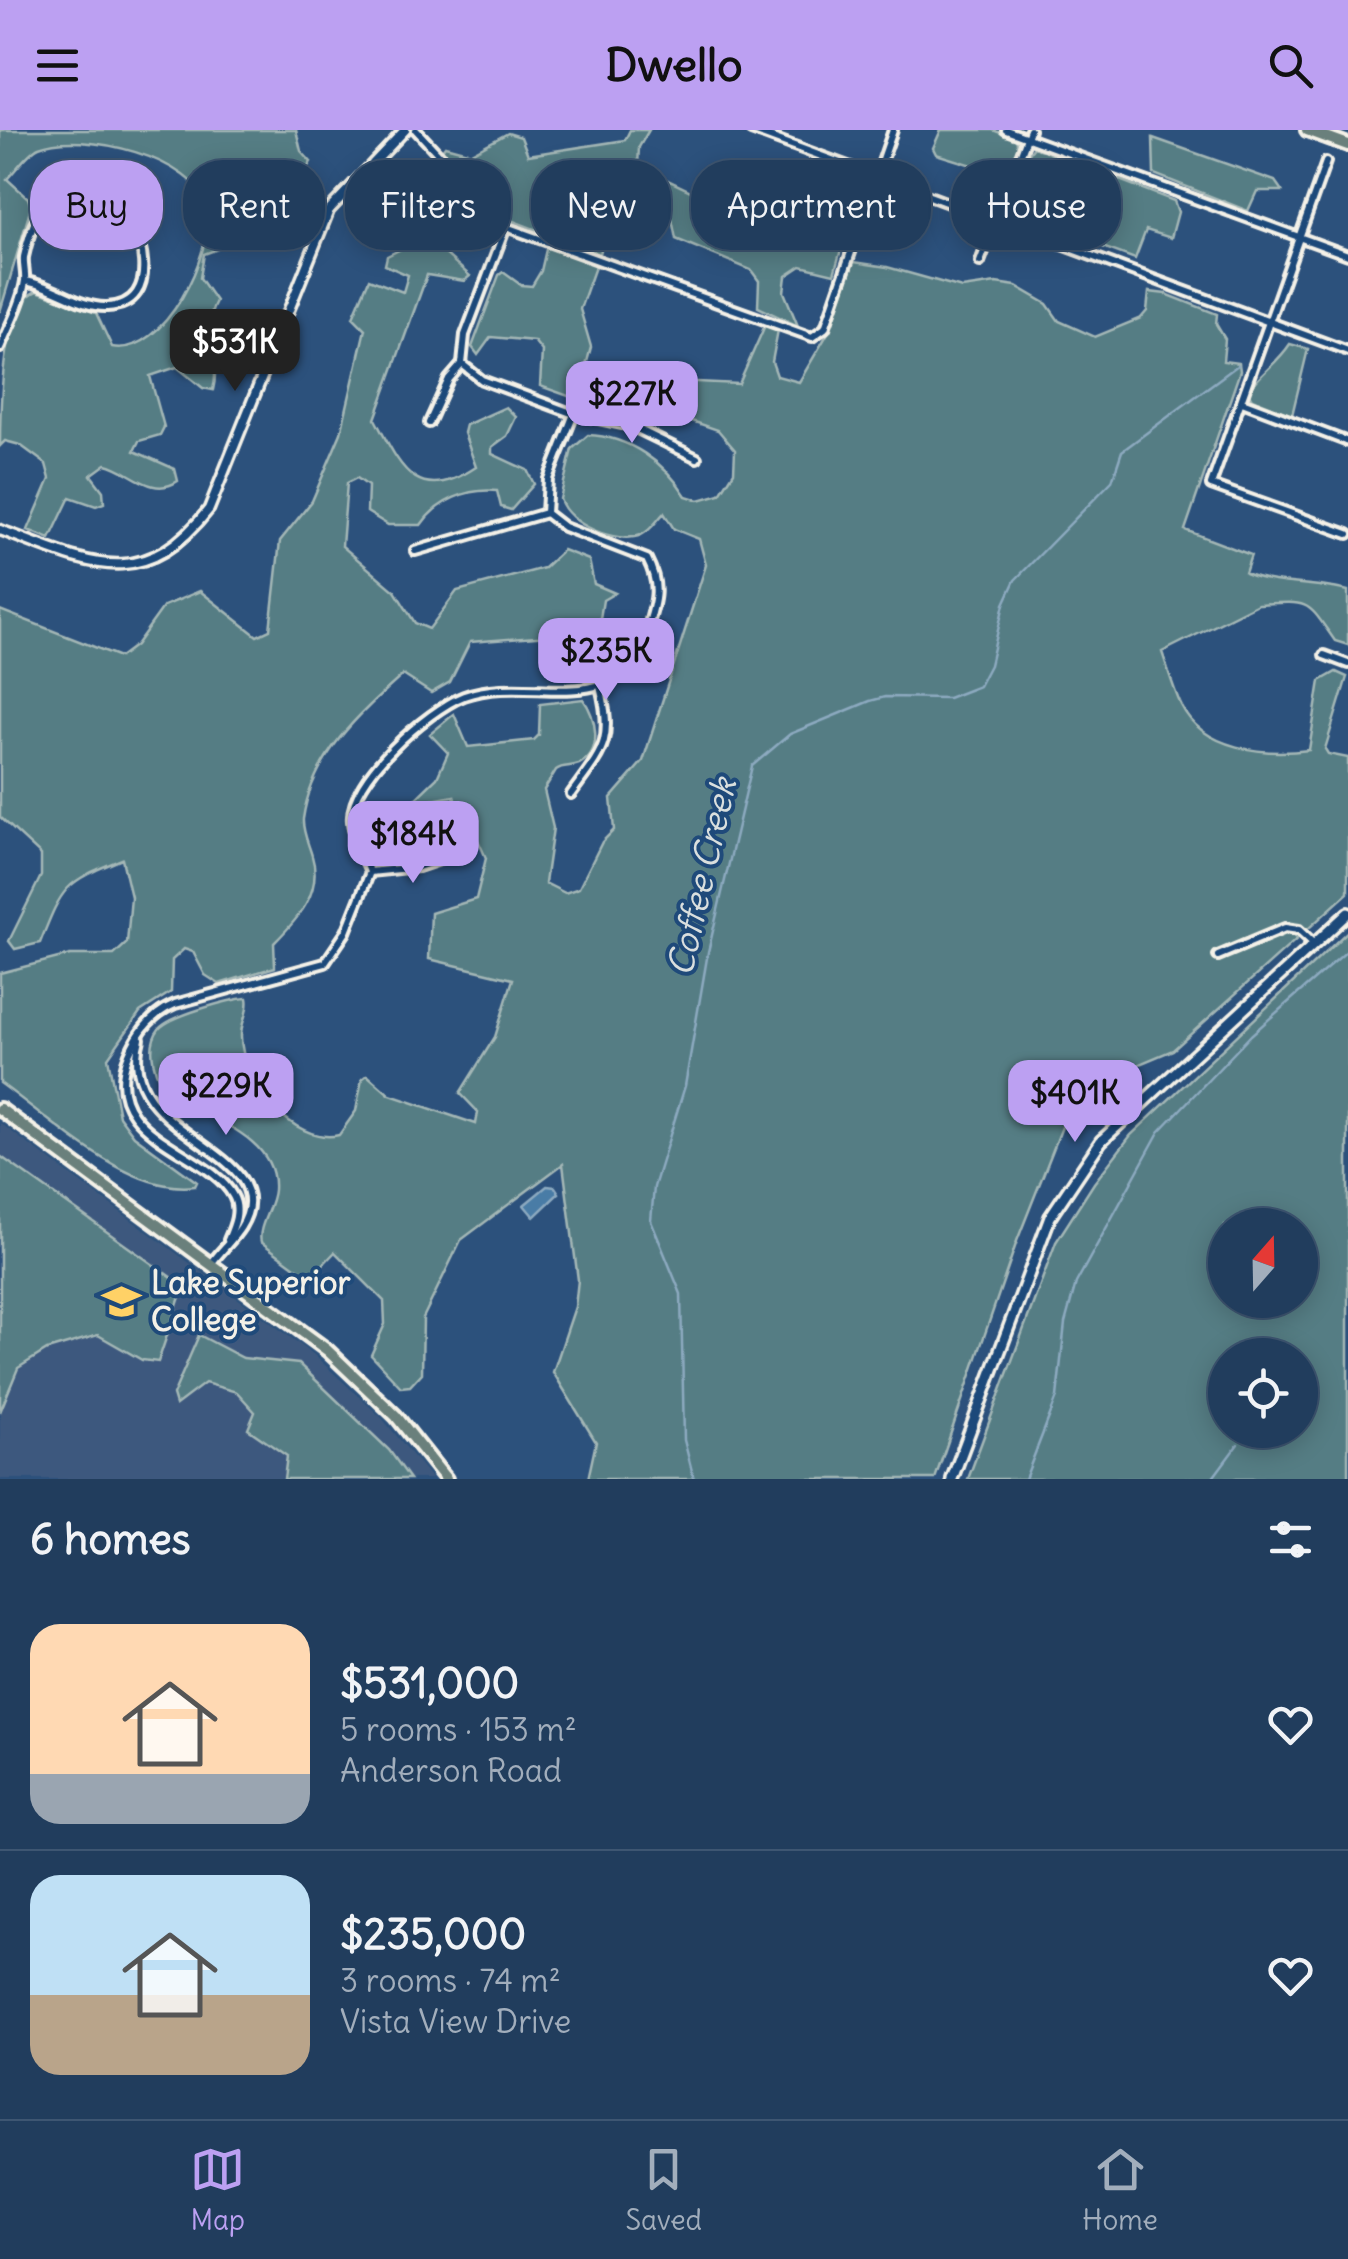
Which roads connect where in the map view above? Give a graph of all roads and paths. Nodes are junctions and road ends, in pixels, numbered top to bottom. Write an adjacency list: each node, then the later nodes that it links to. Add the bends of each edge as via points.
1 (405, 130): 33 (street, via 329,210 209,510 182,544 123,567 92,564)
2 (416, 130): 9 (street)
3 (751, 130): 10 (street)
4 (893, 130): 11 (street)
5 (1006, 130): 7 (street)
6 (1307, 130): 8 (highway)
7 (1029, 134): 12 (street); 15 (street)
8 (1348, 145)
9 (444, 160)
10 (833, 160)
11 (883, 160)
12 (1020, 160)
13 (1326, 162): 15 (street)
14 (511, 229): 17 (street, via 812,337 821,335)
15 (1300, 236): 20 (street); 23 (street)
16 (497, 250): 26 (street, via 464,334)
17 (851, 250)
18 (985, 250): 21 (street)
19 (1077, 250): 23 (street)
20 (1348, 255)
21 (980, 262)
22 (25, 281): 22 (street, via 23,260 45,201 61,188 82,185 120,198 146,268 124,302 94,305); 24 (street)
23 (1270, 323): 25 (street); 27 (street)
24 (0, 348)
25 (1348, 351)
26 (462, 364): 28 (street, via 482,380); 29 (street)
27 (1242, 402): 30 (street); 34 (street, via 1211,485)
28 (574, 414): 31 (street, via 631,426); 32 (street, via 548,479)
29 (430, 423)
30 (1348, 442)
31 (697, 458)
32 (546, 512): 35 (street); 38 (street, via 564,527 647,559 659,582 632,667)
33 (0, 530)
34 (1348, 534)
35 (415, 551)
36 (1324, 655): 37 (street)
37 (1348, 664)
38 (600, 686): 39 (street, via 609,720 606,746); 41 (street, via 467,695 434,712 363,780 352,820)
39 (571, 794)
40 (448, 857): 41 (street)
41 (370, 872): 45 (street, via 346,932 325,963 175,1004)
42 (1348, 913): 43 (main road)
43 (1315, 945): 44 (street, via 1299,930 1285,928); 50 (main road, via 1101,1142 1070,1186 1050,1217)
44 (1218, 956)
45 (144, 1029): 47 (street, via 135,1067 146,1098 229,1163 242,1181 244,1218); 47 (street, via 126,1062 128,1103 142,1124 230,1191 237,1211)
46 (0, 1109): 48 (highway)
47 (228, 1240): 48 (street)
48 (211, 1264): 49 (highway, via 350,1370)
49 (446, 1479)
50 (952, 1479)

